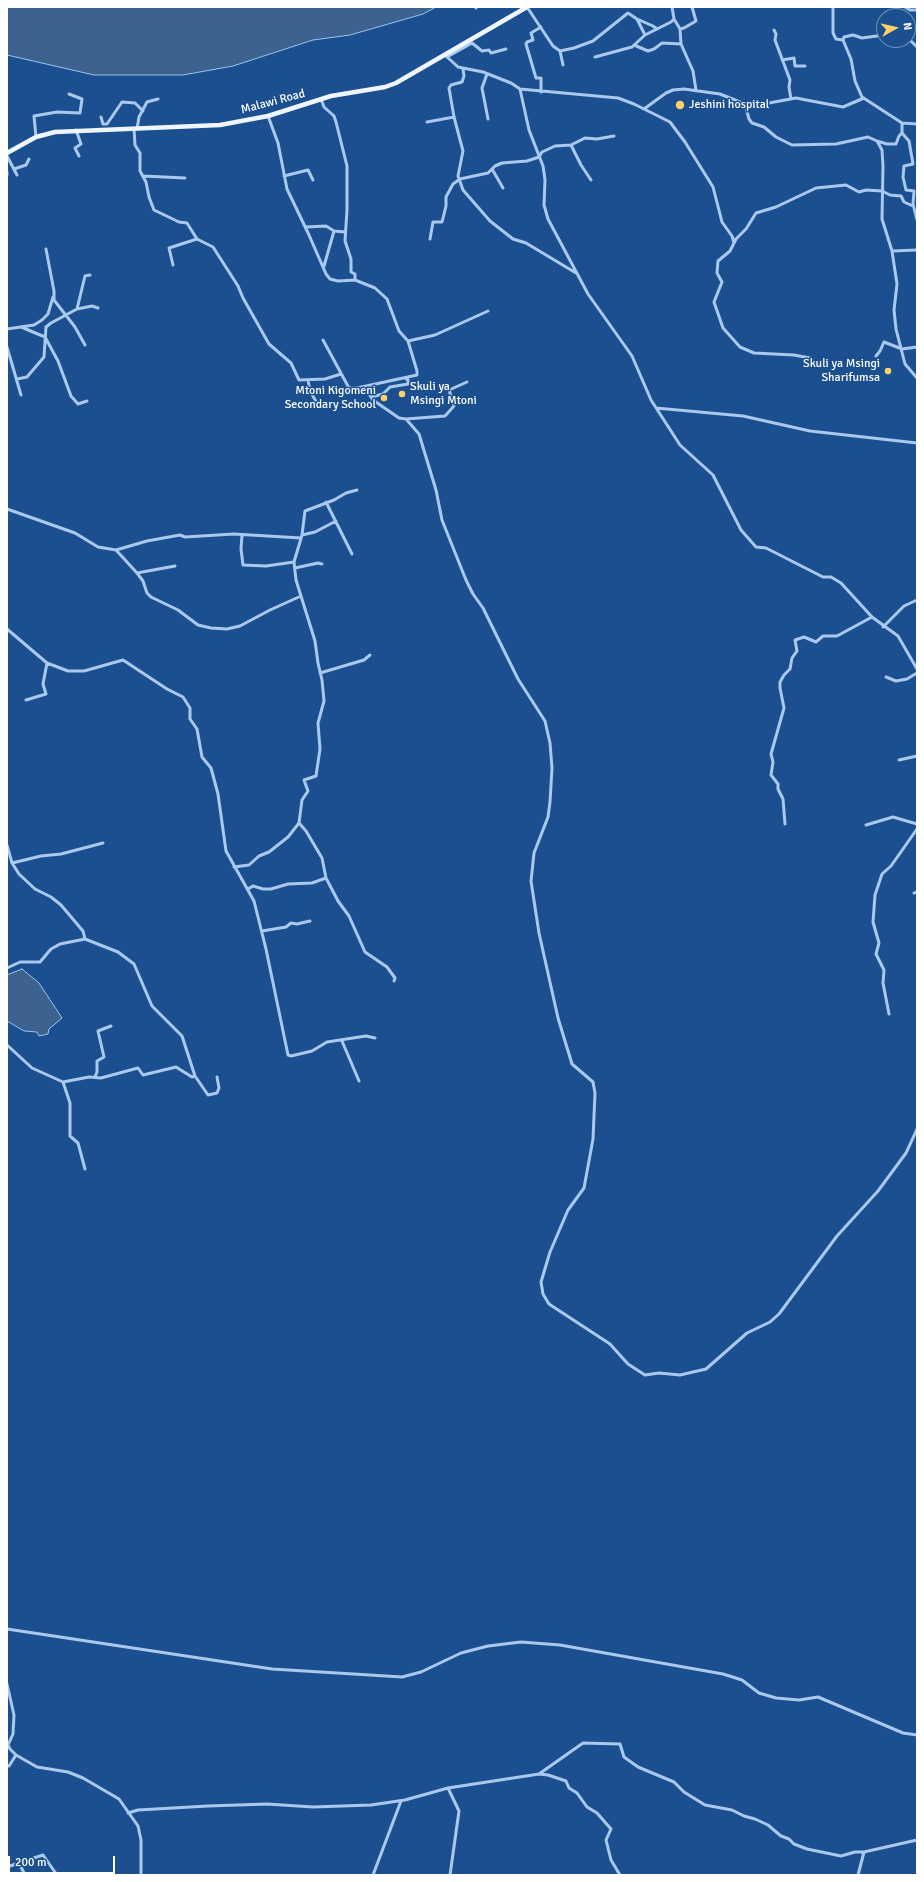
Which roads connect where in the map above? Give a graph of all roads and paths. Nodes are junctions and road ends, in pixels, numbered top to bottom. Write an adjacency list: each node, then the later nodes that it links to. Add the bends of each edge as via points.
1 (527, 7): 9 (street); 20 (main road, Malawi Road)
2 (672, 7): 8 (street)
3 (692, 7): 11 (street, via 696,21)
4 (833, 7): 15 (street, via 833,33 836,39)
5 (905, 7): 6 (street)
6 (917, 10)
7 (637, 19): 10 (street); 13 (street); 19 (street, via 628,13 593,40)
8 (674, 19): 10 (street); 11 (street)
9 (541, 27): 19 (street, via 553,46); 29 (street, via 531,32 533,40 526,44 536,78 541,78)
10 (657, 29): 13 (street)
11 (680, 29): 16 (street)
12 (774, 30): 22 (street)
13 (645, 35): 17 (street)
14 (876, 36): 15 (street, via 862,38 853,35 844,37)
15 (843, 40): 31 (street, via 851,59 855,81)
16 (681, 44): 17 (street, via 662,43 648,51); 28 (street, via 694,71)
17 (634, 45): 21 (street)
18 (506, 49): 20 (street, via 491,53 489,50 482,51 472,43)
19 (560, 51): 23 (street)
20 (446, 56): 25 (street, via 453,64); 33 (main road, Malawi Road, via 396,83)
21 (594, 57)
22 (782, 60): 24 (street, via 794,58 795,66); 34 (street, via 790,80)
23 (563, 65)
24 (805, 66)
25 (463, 69): 26 (street); 40 (street, via 462,82 451,85 450,88)
26 (487, 74): 27 (street); 41 (street, via 482,88)
27 (520, 88): 29 (street); 54 (street)
28 (696, 90): 35 (street, via 720,94); 36 (street, via 673,90)
29 (541, 92): 36 (street, via 556,91 618,98)
30 (69, 94): 49 (street, via 82,99 80,113 57,112 34,116)
31 (864, 98): 34 (street, via 843,107); 43 (street)
32 (158, 99): 37 (street, via 147,102)
33 (321, 99): 38 (main road, Malawi Road); 72 (street, via 324,107 334,116 347,166 348,210)
34 (791, 99): 35 (street)
35 (745, 104): 50 (street, via 752,123 764,126 776,137 792,145 836,144 868,137)
36 (644, 109): 75 (street, via 670,122 685,142 713,188 722,222)
37 (143, 111): 39 (street, via 136,103 122,102 107,124 103,124); 45 (street)
38 (268, 116): 45 (main road, Malawi Road, via 220,125); 61 (street, via 278,143)
39 (101, 117)
40 (454, 117): 42 (street); 63 (street, via 463,152 458,176)
41 (488, 119)
42 (427, 122)
43 (902, 123): 44 (street); 47 (street)
44 (917, 124)
45 (136, 129): 46 (main road, Malawi Road); 60 (street, via 135,145 140,153 140,171)
46 (76, 130): 49 (main road, Malawi Road); 53 (street, via 81,144 75,148)
47 (902, 133): 50 (street, via 896,144); 68 (street, via 909,141 912,152 913,164 904,166 903,177 906,190 914,191)
48 (614, 136): 51 (street, via 585,138)
49 (36, 137): 52 (main road, Malawi Road)
50 (877, 141): 67 (street, via 882,150 884,166)
51 (571, 145): 54 (street, via 555,146 542,152); 65 (street)
52 (7, 154): 56 (street, via 10,159)
53 (79, 156)
54 (539, 157): 58 (street, via 527,161 502,163); 81 (street, via 545,180 544,205 548,219)
55 (29, 159): 57 (street, via 26,165)
56 (9, 166): 57 (street)
57 (14, 169): 59 (street)
58 (492, 169): 63 (street, via 481,175); 66 (street)
59 (16, 174)
60 (143, 176): 62 (street); 73 (street, via 154,210 179,222 187,223)
61 (284, 176): 64 (street, via 308,170); 70 (street, via 287,189)
62 (185, 178)
63 (460, 179): 74 (street, via 453,184 446,197 441,223 433,222); 81 (street, via 463,190 470,200 497,228)
64 (313, 180)
65 (591, 180)
66 (503, 188)
67 (882, 191): 68 (street, via 901,196 904,202); 75 (street, via 860,192 846,185 816,188 776,207 756,213); 78 (street, via 882,219)
68 (913, 206): 69 (street)
69 (917, 220)
70 (306, 227): 71 (street, via 326,226); 80 (street)
71 (334, 232): 72 (street); 80 (street)
72 (345, 232): 83 (street, via 351,272 355,274)
73 (197, 239): 79 (street, via 169,248); 104 (street, via 209,244 217,253 269,344 291,363 299,380)
74 (430, 240)
75 (734, 243): 99 (street, via 730,251 718,261 717,266 717,273 722,282 714,302 723,328 740,347 754,353 810,358)
76 (46, 249): 84 (street, via 54,289)
77 (917, 250): 78 (street)
78 (892, 251): 97 (street, via 896,284 894,321)
79 (173, 265)
80 (324, 266): 83 (street, via 330,279)
81 (578, 274): 111 (street, via 588,294 632,356 646,392)
82 (90, 275): 86 (street, via 85,276)
83 (355, 280): 93 (street, via 385,295 399,331)
84 (53, 297): 88 (street); 89 (street, via 46,318 34,325)
85 (98, 308): 86 (street, via 92,306)
86 (77, 309): 88 (street)
87 (488, 311): 93 (street, via 435,335)
88 (66, 316): 91 (street, via 48,325); 94 (street)
89 (20, 327): 90 (street); 91 (street)
90 (7, 329)
91 (45, 337): 103 (street, via 44,357 27,377); 109 (street, via 58,361 71,396 78,404)
92 (323, 340): 100 (street)
93 (408, 341): 101 (street, via 418,373 417,376)
94 (85, 344)
95 (7, 347): 103 (street)
96 (917, 347): 97 (street)
97 (902, 349): 98 (street, via 884,342); 102 (street, via 907,368)
98 (876, 356)
99 (818, 366)
100 (341, 374): 104 (street, via 325,379); 106 (street, via 349,388)
101 (405, 378): 106 (street); 108 (street, via 408,384 390,387 383,394)
102 (917, 378)
103 (17, 379): 107 (street)
104 (308, 380): 110 (street, via 310,391)
105 (467, 382): 112 (street, via 449,390 454,406 446,416)
106 (364, 387): 108 (street)
107 (21, 395)
108 (371, 397): 112 (street, via 392,414)
109 (86, 401)
110 (318, 405)
111 (656, 408): 113 (street, via 743,416 810,430); 129 (street, via 680,445 714,475 741,530 756,547 766,548 823,577 841,583)
112 (406, 419): 169 (street, via 418,434 436,490 442,520 466,580 483,608 518,679 545,721 550,744 552,768 548,817 534,853 531,881 539,933 558,1018 572,1064 593,1082 595,1093 593,1139 584,1188 568,1210 550,1252 541,1282 548,1304 610,1344 628,1364 645,1375 680,1375 706,1369 746,1333 770,1322 779,1314 837,1236 878,1190 906,1153)
113 (917, 443)
114 (357, 490): 115 (street)
115 (326, 502): 117 (street); 119 (street, via 305,511)
116 (7, 509): 120 (street, via 75,533 98,547)
117 (336, 521): 119 (street); 121 (street)
118 (242, 535): 119 (street); 120 (street, via 173,536); 122 (street, via 243,565 266,566)
119 (302, 536): 122 (street)
120 (116, 550): 126 (street)
121 (352, 554)
122 (294, 562): 125 (street)
123 (322, 564): 125 (street)
124 (175, 566): 126 (street)
125 (295, 568): 127 (street)
126 (136, 573): 127 (street, via 151,597 178,610 198,624 211,628 227,629 240,626)
127 (301, 596): 135 (street, via 316,641)
128 (917, 600): 130 (street, via 904,606)
129 (872, 617): 130 (street); 142 (street, via 837,636 823,636 816,642 804,637 796,640 797,651 792,658 790,669 780,682 784,708 771,754 771,775 778,784 783,799)
130 (883, 627): 134 (street, via 892,630 898,636)
131 (7, 629): 133 (street)
132 (370, 656): 135 (street)
133 (47, 663): 138 (street, via 43,684 46,694); 149 (street, via 68,670 84,671 123,660 184,697 190,708 190,719 197,729 202,757 211,768 218,794 226,851)
134 (917, 669)
135 (320, 673): 141 (street, via 324,701 318,723 318,768 316,776 304,780 308,791 302,800)
136 (917, 673): 137 (street, via 907,679 896,681)
137 (886, 677)
138 (26, 700)
139 (917, 756): 140 (street)
140 (899, 760)
141 (299, 823): 149 (street, via 288,837 269,852 259,856 249,865); 150 (street, via 322,858)
142 (785, 824)
143 (917, 824): 144 (street, via 893,817)
144 (866, 825)
145 (917, 829): 157 (street, via 892,866 882,874 876,894 873,922 878,943 876,954 884,970 883,983)
146 (103, 843): 148 (street)
147 (7, 845): 148 (street)
148 (12, 863): 154 (street, via 19,874 35,889 51,897 61,906 83,931)
149 (234, 867): 151 (street)
150 (326, 878): 151 (street, via 312,883 288,884 266,890 253,886); 156 (street, via 347,913 365,952 387,967 395,978)
151 (248, 889): 153 (street)
152 (310, 921): 153 (street)
153 (262, 931): 160 (street, via 288,1055 312,1051 327,1042)
154 (85, 939): 155 (street, via 60,944 51,949 40,962 20,962); 164 (street, via 118,952 134,964 152,1006 182,1036)
155 (7, 968)
156 (394, 981)
157 (889, 1014)
158 (111, 1026): 165 (street, via 98,1032 104,1056 97,1061)
159 (375, 1038): 160 (street, via 366,1036)
160 (342, 1041): 167 (street)
161 (7, 1045): 162 (street)
162 (12, 1051): 163 (street); 168 (street, via 32,1068)
163 (7, 1053)
164 (195, 1076): 165 (street, via 192,1077 176,1067 143,1075 138,1068 101,1078); 166 (street, via 207,1093 212,1095 220,1088)
165 (95, 1077): 168 (street)
166 (216, 1077)
167 (359, 1081)
168 (63, 1082): 170 (street, via 70,1103 70,1136 78,1143)
169 (917, 1129)
170 (85, 1169)
171 (7, 1629): 173 (street, via 272,1669 402,1677 488,1646 521,1642 560,1645 723,1674 742,1680 759,1693 776,1698 799,1700 818,1697 903,1733)
172 (7, 1684): 174 (street, via 14,1715 13,1734 8,1745)
173 (917, 1735)
174 (16, 1755): 175 (street); 179 (street, via 38,1767 68,1772 83,1778 119,1799)
175 (7, 1766)
176 (540, 1774): 177 (street); 181 (street, via 583,1743 620,1744 624,1757 638,1767 674,1782 684,1792 705,1805 732,1810 761,1822 794,1844 807,1849 841,1856); 190 (street, via 566,1781 587,1807 597,1813 611,1829 606,1840 611,1860)
177 (448, 1788): 178 (street); 189 (street, via 459,1811)
178 (401, 1801): 179 (street, via 313,1807 267,1804 178,1807); 188 (street)
179 (128, 1813): 187 (street, via 138,1826 141,1840)
180 (917, 1840): 181 (street)
181 (864, 1852): 191 (street)
182 (7, 1859): 184 (street)
183 (19, 1863): 184 (street); 185 (street); 186 (street, via 43,1855)
184 (8, 1866)
185 (25, 1875)
186 (57, 1875)
187 (141, 1875)
188 (373, 1875)
189 (450, 1875)
190 (620, 1875)
191 (858, 1875)

